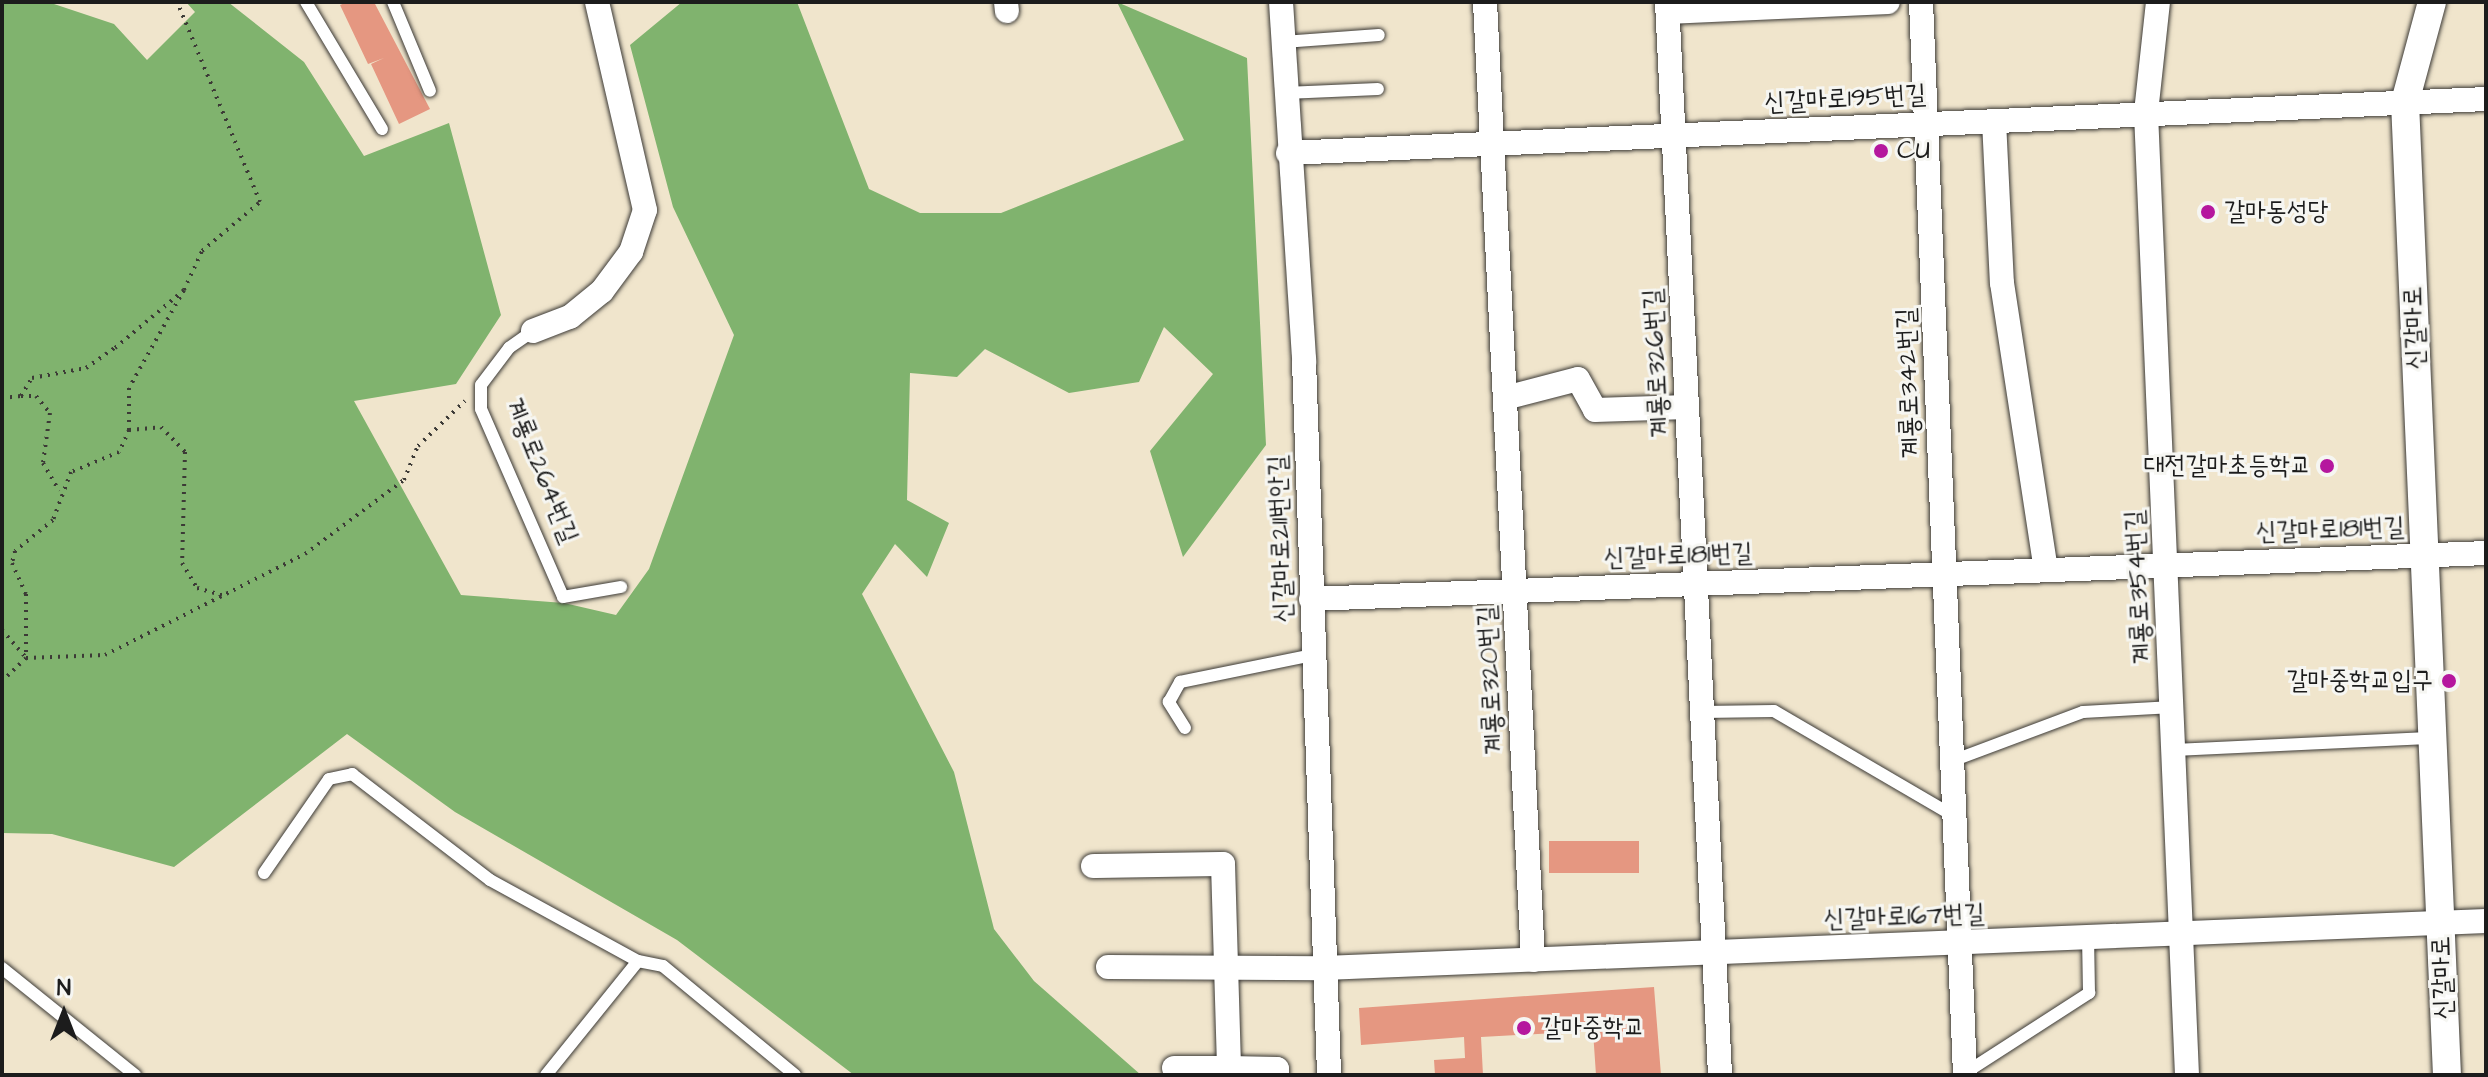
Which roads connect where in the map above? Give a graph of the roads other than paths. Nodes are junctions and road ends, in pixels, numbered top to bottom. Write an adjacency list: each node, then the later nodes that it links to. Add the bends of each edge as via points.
1 (306, 2): 21 (lane)
2 (393, 2): 14 (lane)
3 (597, 2): 25 (street, 계룡로264번길, via 645,210 631,252 602,291 570,317)
4 (1281, 2): 12 (street, 신갈마로211번안길)
5 (1485, 2): 23 (street, 계룡로320번길)
6 (1888, 2): 10 (street, 계룡로326번길)
7 (1921, 2): 20 (street, 계룡로342번길)
8 (2158, 2): 18 (street, 계룡로354번길)
9 (2432, 2): 17 (street, 신갈마로)
10 (1668, 7): 22 (street, 계룡로326번길)
11 (1379, 35): 12 (lane)
12 (1283, 42): 15 (street, 신갈마로211번안길)
13 (1378, 89): 15 (lane)
14 (430, 91)
15 (1285, 93): 24 (street, 신갈마로211번안길)
16 (2486, 99): 17 (street)
17 (2405, 102): 18 (street, 신갈마로195번길); 29 (street, 신갈마로)
18 (2146, 113): 19 (street, 신갈마로195번길); 30 (street, 계룡로354번길)
19 (1994, 121): 20 (street, 신갈마로195번길); 31 (street, via 2002,283)
20 (1926, 124): 22 (street, 신갈마로195번길); 32 (street, 계룡로342번길)
21 (382, 129)
22 (1674, 135): 23 (street, 신갈마로195번길); 27 (street, 계룡로326번길)
23 (1492, 143): 24 (street, 신갈마로195번길); 26 (street, 계룡로320번길)
24 (1288, 153): 36 (street, 신갈마로211번안길)
25 (533, 331): 34 (lane, 계룡로264번길, via 509,348 481,385 487,423 563,597)
26 (1505, 398): 27 (street, via 1578,379 1595,410); 35 (street, 계룡로320번길)
27 (1687, 407): 33 (street, 계룡로326번길)
28 (2486, 553): 29 (street)
29 (2425, 554): 30 (street, 신갈마로181번길); 41 (street, 신갈마로)
30 (2166, 565): 31 (street, 신갈마로181번길); 38 (street, 계룡로354번길)
31 (2046, 570): 32 (street, 신갈마로181번길)
32 (1945, 574): 33 (street, 신갈마로181번길); 43 (street, 계룡로342번길)
33 (1696, 584): 35 (street, 신갈마로181번길); 39 (street, 계룡로326번길)
34 (621, 587)
35 (1514, 591): 36 (street, 신갈마로181번길); 53 (street, 계룡로320번길)
36 (1311, 599): 37 (street, 신갈마로211번안길)
37 (1313, 655): 40 (lane, via 1180,682 1169,702); 58 (street, 신갈마로211번안길)
38 (2173, 707): 42 (street, 계룡로354번길); 43 (lane, via 2083,712)
39 (1702, 712): 44 (lane, via 1774,711); 52 (street, 계룡로326번길)
40 (1185, 728)
41 (2433, 738): 42 (lane); 48 (street, 신갈마로)
42 (2175, 750): 49 (street, 계룡로354번길)
43 (1952, 761): 44 (street, 계룡로342번길)
44 (1954, 816): 51 (street, 계룡로342번길)
45 (1093, 866): 55 (street, via 1223,864)
46 (264, 873): 54 (lane, via 329,779 352,774 490,880)
47 (2486, 921): 48 (street, 신갈마로167번길)
48 (2441, 923): 49 (street, 신갈마로167번길); 69 (street, 신갈마로)
49 (2183, 933): 50 (street, 신갈마로167번길); 68 (street, 계룡로354번길)
50 (2088, 937): 51 (street, 신갈마로167번길); 61 (lane, 계룡로342번길, via 2089,993)
51 (1960, 942): 52 (street, 신갈마로167번길); 61 (street, 계룡로342번길)
52 (1714, 952): 53 (street, 신갈마로167번길); 67 (street, 계룡로326번길)
53 (1533, 960): 58 (street, 신갈마로167번길)
54 (638, 961): 63 (lane); 64 (lane, via 663,966)
55 (1228, 966): 56 (street, 신갈마로167번길); 58 (street, 신갈마로167번길); 60 (street)
56 (1108, 967)
57 (2, 968): 62 (lane)
58 (1324, 968): 66 (street, 신갈마로211번안길)
59 (1174, 1068): 60 (street)
60 (1229, 1068): 65 (street, via 1277,1069)
61 (1965, 1074)
62 (135, 1075)
63 (546, 1075)
64 (795, 1075)
65 (1277, 1075)
66 (1329, 1075)
67 (1720, 1075)
68 (2187, 1075)
69 (2447, 1075)

